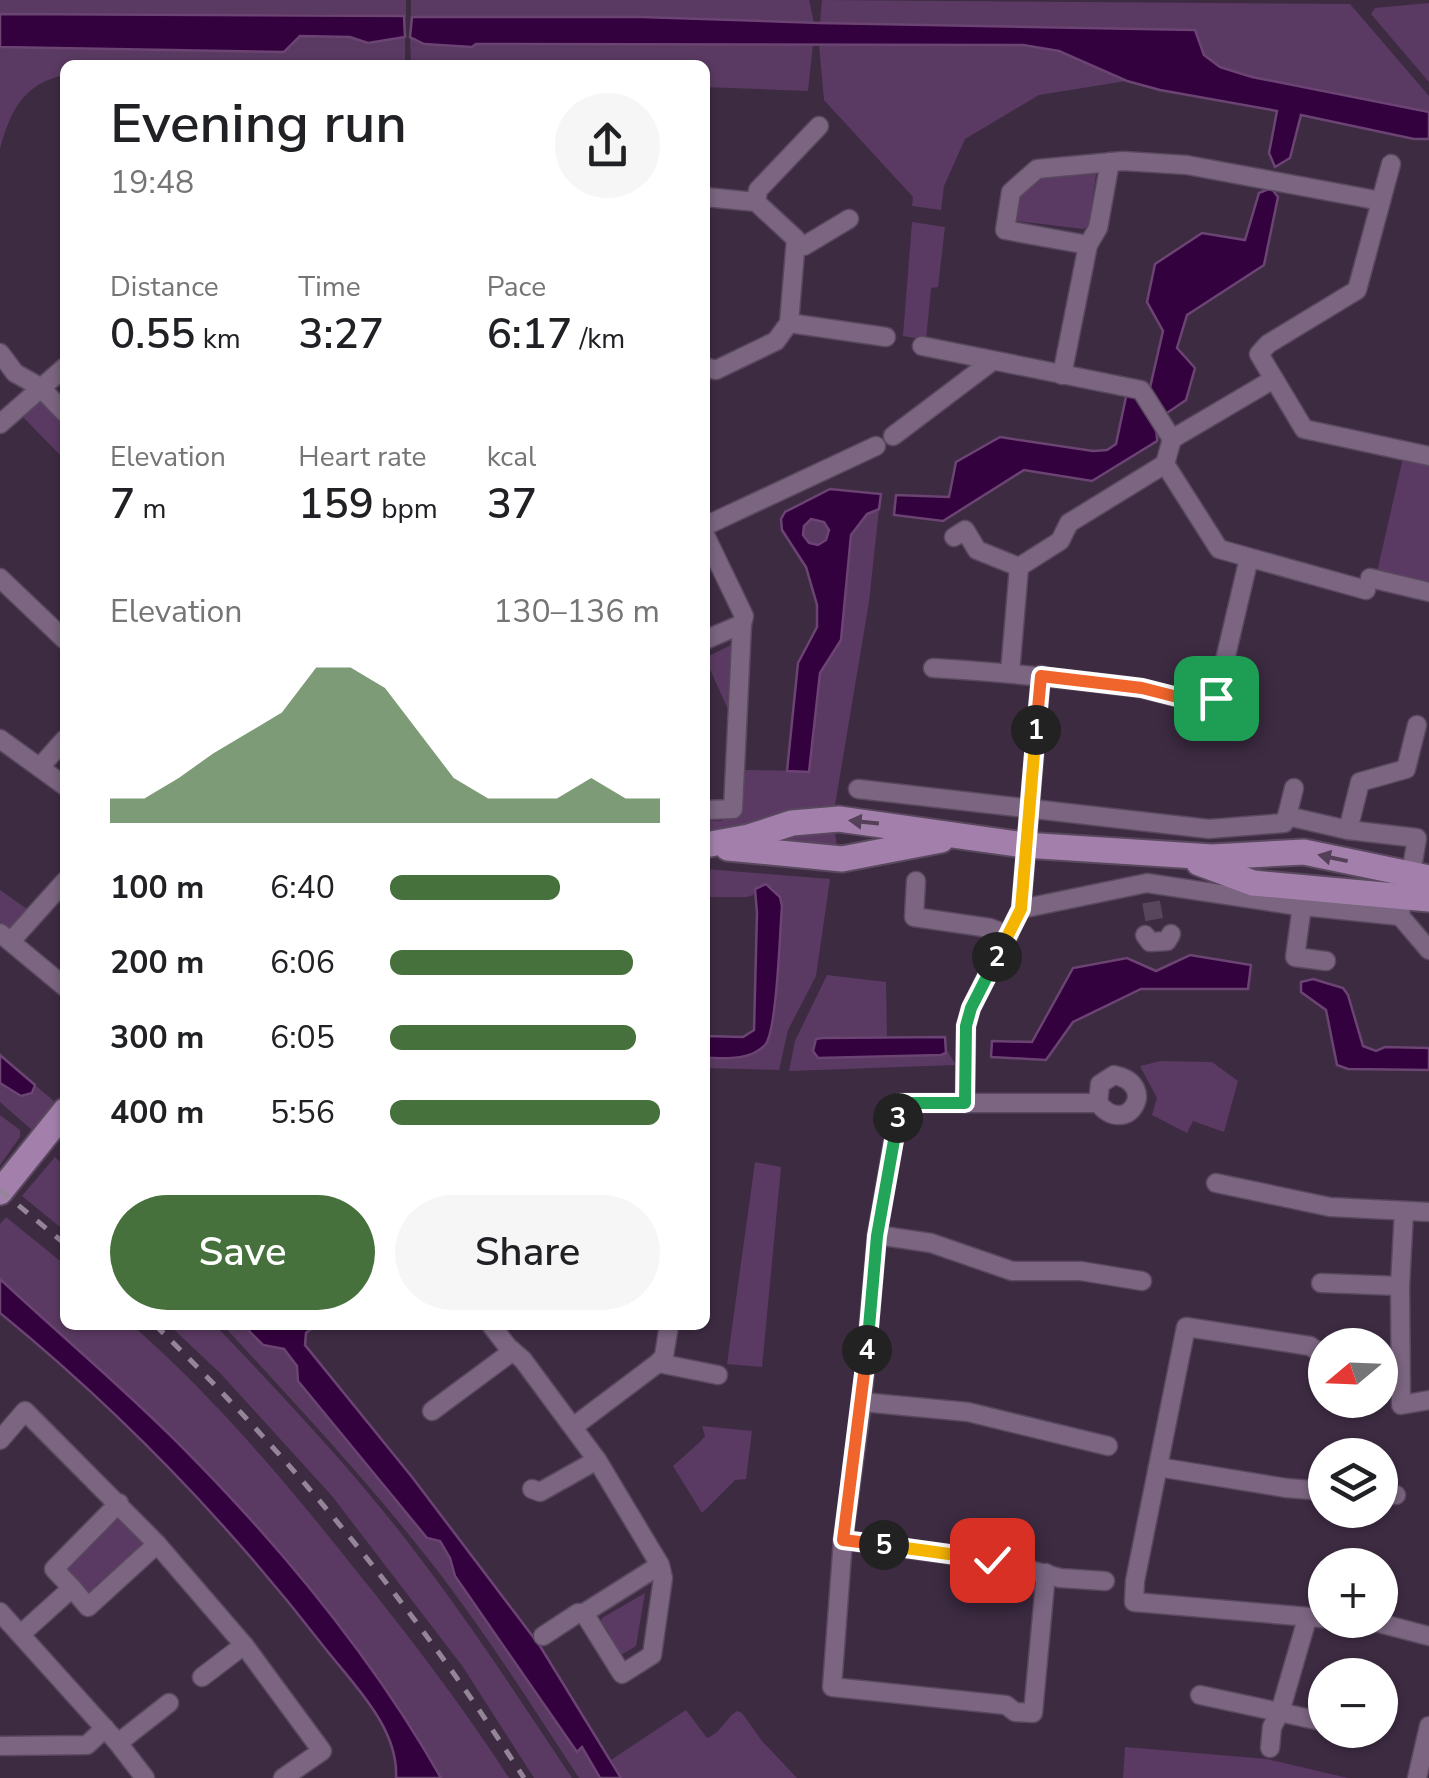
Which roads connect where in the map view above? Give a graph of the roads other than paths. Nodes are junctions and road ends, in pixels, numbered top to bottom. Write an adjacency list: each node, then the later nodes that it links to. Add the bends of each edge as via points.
1 (819, 126): 6 (street, via 758,190)
2 (1110, 162): 5 (street, via 1188,165); 8 (street, via 1098,228); 8 (street, via 1037,170 1010,192 1005,230)
3 (1392, 164): 5 (street)
4 (710, 197): 6 (street)
5 (1380, 201): 19 (street, via 1357,290 1268,344 1259,354)
6 (756, 202): 9 (street)
7 (849, 219): 9 (street)
8 (1088, 245): 18 (street)
9 (796, 246): 10 (street)
10 (789, 323): 11 (street); 15 (street, via 776,341)
11 (886, 337)
12 (922, 346): 14 (street)
13 (0, 353): 17 (street)
14 (991, 362): 18 (street); 24 (street)
15 (710, 368)
16 (60, 371): 21 (street)
17 (15, 373): 20 (street); 21 (street)
18 (1062, 375): 25 (street, via 1141,390)
19 (1274, 379): 25 (street); 27 (street, via 1304,429)
20 (0, 385)
21 (40, 387): 22 (street); 23 (street)
22 (60, 408)
23 (0, 424)
24 (893, 436)
25 (1172, 439): 28 (street)
26 (876, 446): 29 (street)
27 (1429, 456)
28 (1165, 464): 32 (street); 34 (street, via 1069,523 1060,541)
29 (710, 524)
30 (954, 536): 34 (street, via 966,530 977,550)
31 (710, 545): 38 (street)
32 (1219, 550): 33 (street); 36 (street)
33 (1248, 558): 36 (street); 37 (street)
34 (1019, 567): 42 (street)
35 (0, 578): 39 (street)
36 (1243, 586): 43 (street, via 1216,698 1197,702)
37 (1429, 592)
38 (742, 624): 40 (street); 52 (street, via 733,809)
39 (60, 635)
40 (710, 638)
41 (933, 668): 42 (street)
42 (1010, 673): 43 (street)
43 (1041, 676): 51 (street)
44 (1417, 725): 54 (street, via 1406,770 1360,782)
45 (0, 739): 47 (street)
46 (60, 745): 47 (street)
47 (40, 767): 48 (street)
48 (60, 782)
49 (858, 788): 51 (street)
50 (1294, 788): 53 (street)
51 (1028, 809): 53 (street, via 1209,829 1284,823); 58 (street)
52 (710, 810)
53 (1287, 816): 54 (street)
54 (1348, 830): 56 (street)
55 (960, 836): 57 (street, one-way to 57, via 839,819 792,823); 58 (street); 59 (street, via 842,859)
56 (1423, 839): 63 (street)
57 (710, 845)
58 (1024, 845): 60 (street); 66 (street)
59 (710, 846)
60 (1180, 856): 63 (street, via 1253,883); 63 (street, one-way to 60, via 1304,852)
61 (916, 881): 67 (street, via 914,917)
62 (60, 885): 68 (street)
63 (1410, 891): 64 (street); 65 (street); 69 (street)
64 (1429, 899)
65 (1297, 906): 66 (street, via 1149,892); 70 (street, via 1295,957)
66 (1021, 909): 67 (street)
67 (1010, 935): 72 (street, via 966,1026)
68 (6, 937): 71 (street)
69 (1429, 950)
70 (1326, 962)
71 (60, 983)
72 (965, 1103): 73 (street); 79 (street, via 900,1103)
73 (1098, 1103)
74 (60, 1116): 76 (street)
75 (1216, 1183): 77 (street, via 1330,1207)
76 (0, 1192)
77 (1404, 1211): 78 (street); 82 (street)
78 (1429, 1212)
79 (877, 1236): 80 (street, via 931,1244 1012,1270 1082,1270); 92 (street)
80 (1142, 1281)
81 (1322, 1283): 82 (street)
82 (1400, 1286): 83 (street)
83 (1394, 1328)
84 (495, 1330): 87 (street)
85 (668, 1330): 88 (street)
86 (1308, 1346): 98 (street, via 1186,1326)
87 (514, 1351): 93 (street); 94 (street)
88 (658, 1363): 89 (street); 94 (street)
89 (718, 1374)
90 (1398, 1392): 91 (street, via 1401,1405)
91 (1429, 1400)
92 (862, 1402): 96 (street, via 968,1412); 102 (street)
93 (432, 1411)
94 (573, 1428): 97 (street)
95 (0, 1440): 101 (street, via 25,1412)
96 (1108, 1446)
97 (597, 1460): 99 (street, via 540,1492); 104 (street)
98 (1158, 1467): 100 (street); 110 (street, via 1134,1602)
99 (532, 1489)
100 (1308, 1490)
101 (119, 1503): 103 (street); 107 (street, via 54,1569)
102 (843, 1540): 105 (street); 105 (street, via 832,1687 1006,1704 1014,1712 1033,1713)
103 (157, 1544): 107 (street, via 88,1607); 114 (street)
104 (660, 1565): 109 (street); 109 (street, via 652,1655 622,1674)
105 (1046, 1573): 106 (street)
106 (1104, 1581)
107 (72, 1588): 111 (street)
108 (0, 1612): 111 (street)
109 (584, 1613): 112 (street)
110 (1307, 1619): 113 (street, via 1378,1623); 118 (street)
111 (21, 1634): 121 (street)
112 (543, 1636)
113 (1429, 1636)
114 (244, 1645): 115 (street); 126 (street, via 322,1751)
115 (202, 1677)
116 (1200, 1695): 118 (street)
117 (169, 1704): 122 (street)
118 (1280, 1712): 119 (street); 124 (street)
119 (1308, 1718)
120 (1429, 1726): 127 (street)
121 (106, 1728): 122 (street); 123 (street, via 87,1745)
122 (118, 1743): 125 (street)
123 (0, 1746)
124 (1270, 1748)
125 (145, 1778)
126 (283, 1778)
127 (1417, 1778)

